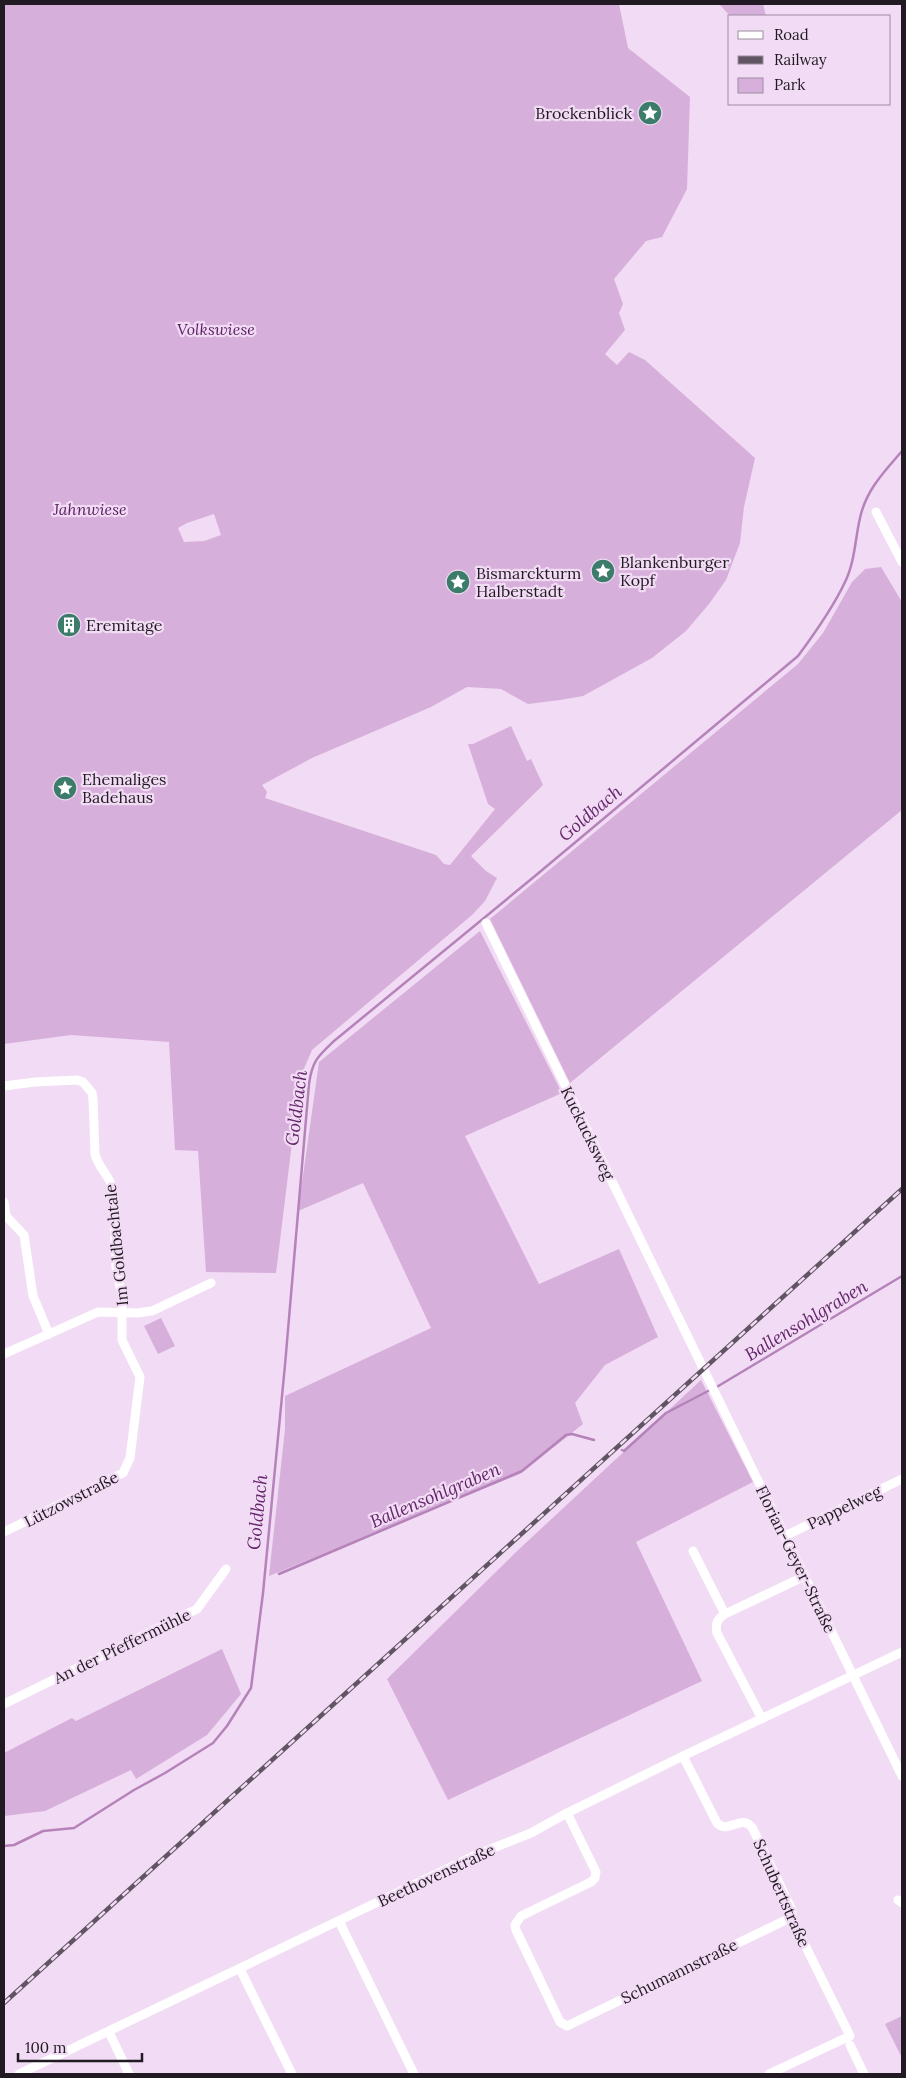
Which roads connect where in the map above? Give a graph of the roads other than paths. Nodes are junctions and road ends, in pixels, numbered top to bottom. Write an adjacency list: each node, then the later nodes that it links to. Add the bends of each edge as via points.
1 (876, 512): 2 (street)
2 (902, 562)
3 (486, 923): 9 (street, Kuckucksweg)
4 (4, 1086): 7 (street, Im Goldbachtale, via 77,1080 92,1093 94,1154 113,1190 116,1268)
5 (4, 1202): 8 (street, via 6,1216 24,1235 33,1296)
6 (211, 1282): 7 (street, Im Goldbachtale, via 152,1311)
7 (122, 1313): 8 (street, via 98,1312); 12 (street, Lützowstraße, via 122,1340 140,1377 128,1466 114,1478)
8 (49, 1334): 10 (street)
9 (691, 1342): 13 (street, Florian-Geyer-Straße)
10 (4, 1354)
11 (902, 1479): 13 (street, Pappelweg)
12 (4, 1532)
13 (785, 1536): 16 (street, Florian-Geyer-Straße)
14 (693, 1550): 17 (street)
15 (226, 1569): 20 (street, An der Pfeffermühle, via 197,1609)
16 (804, 1576): 17 (street); 19 (street, Florian-Geyer-Straße)
17 (725, 1614): 21 (street, via 717,1622 718,1633)
18 (902, 1652): 19 (street, Beethovenstraße)
19 (853, 1676): 21 (street, Beethovenstraße); 23 (street, Florian-Geyer-Straße)
20 (4, 1704)
21 (762, 1719): 22 (street, Beethovenstraße)
22 (683, 1756): 24 (street, Beethovenstraße); 25 (street, Schubertstraße, via 717,1823 726,1828 741,1821 754,1829 792,1910)
23 (902, 1776)
24 (567, 1813): 25 (street, Schumannstraße, via 596,1872 595,1878 521,1916 515,1925 560,2022 567,2026); 26 (street, Beethovenstraße, via 531,1833 478,1854)
25 (792, 1917): 34 (street, Schubertstraße, via 850,2036)
26 (339, 1921): 27 (street, Beethovenstraße); 33 (street)
27 (240, 1969): 28 (street, Beethovenstraße); 32 (street)
28 (108, 2032): 30 (street, Beethovenstraße); 31 (street)
29 (850, 2045): 35 (street)
30 (18, 2074)
31 (128, 2074)
32 (292, 2074)
33 (414, 2074)
34 (769, 2074)
35 (864, 2074)

